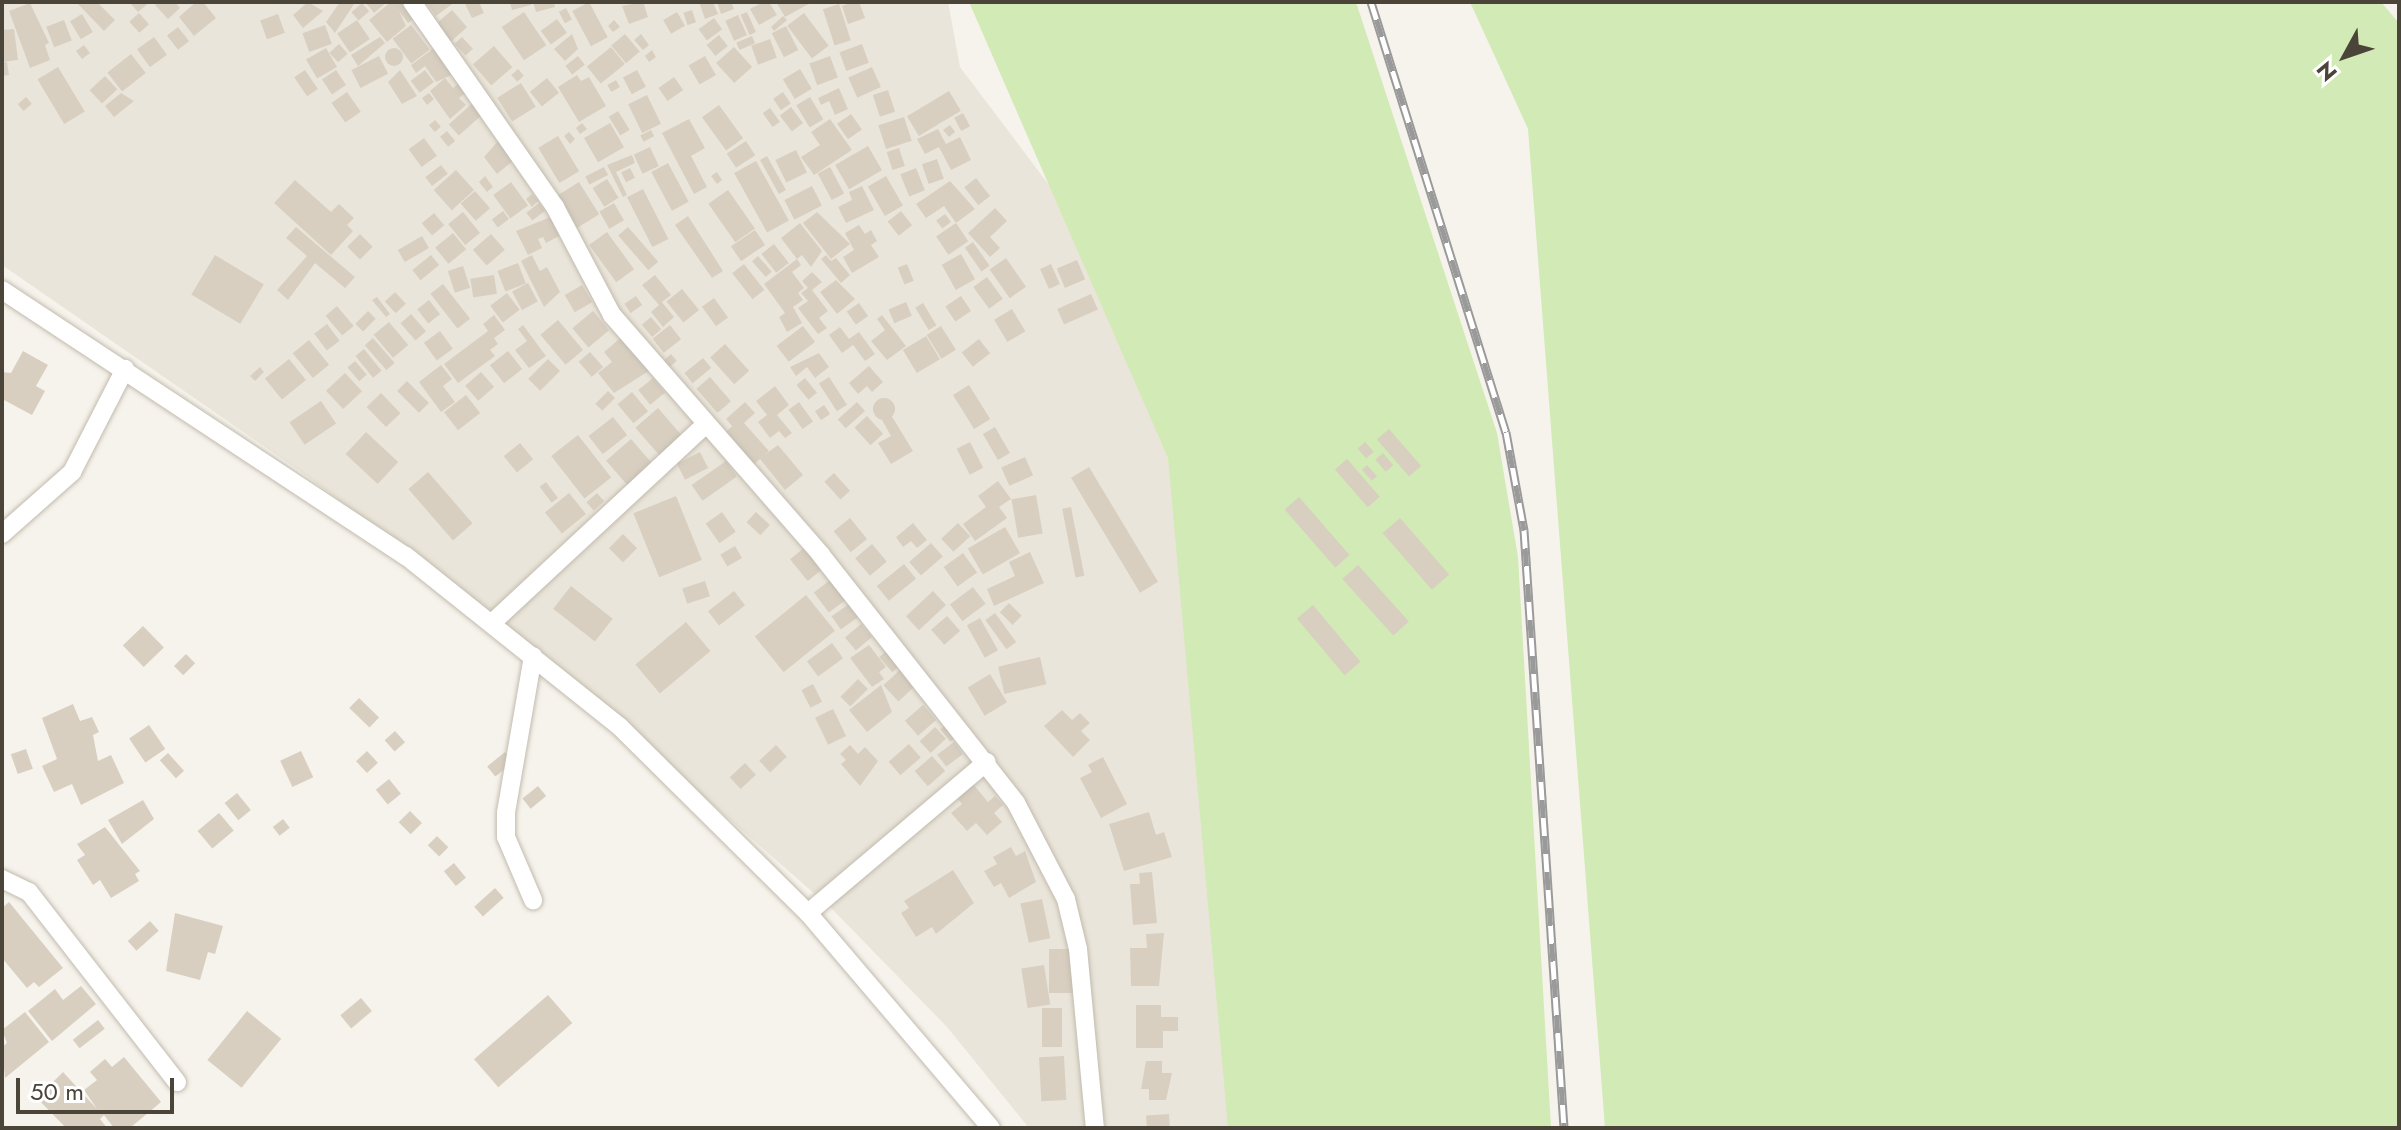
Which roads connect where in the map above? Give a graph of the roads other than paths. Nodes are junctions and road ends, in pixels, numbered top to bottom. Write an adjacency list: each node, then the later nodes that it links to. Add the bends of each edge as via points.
1 (412, 2): 4 (street, via 549,197 606,307)
2 (2, 290): 3 (street)
3 (125, 369): 5 (street, via 72,472); 6 (street, via 394,548)
4 (704, 426): 6 (street); 8 (street, via 821,555)
5 (2, 534)
6 (493, 622): 7 (street)
7 (533, 656): 10 (street, via 517,761 507,791 506,837); 11 (street, via 620,727)
8 (987, 762): 11 (street); 14 (street, via 1066,899 1089,1035)
9 (2, 879): 12 (street, via 29,892)
10 (533, 900)
11 (808, 913): 13 (street)
12 (177, 1082)
13 (991, 1128)
14 (1095, 1128)

